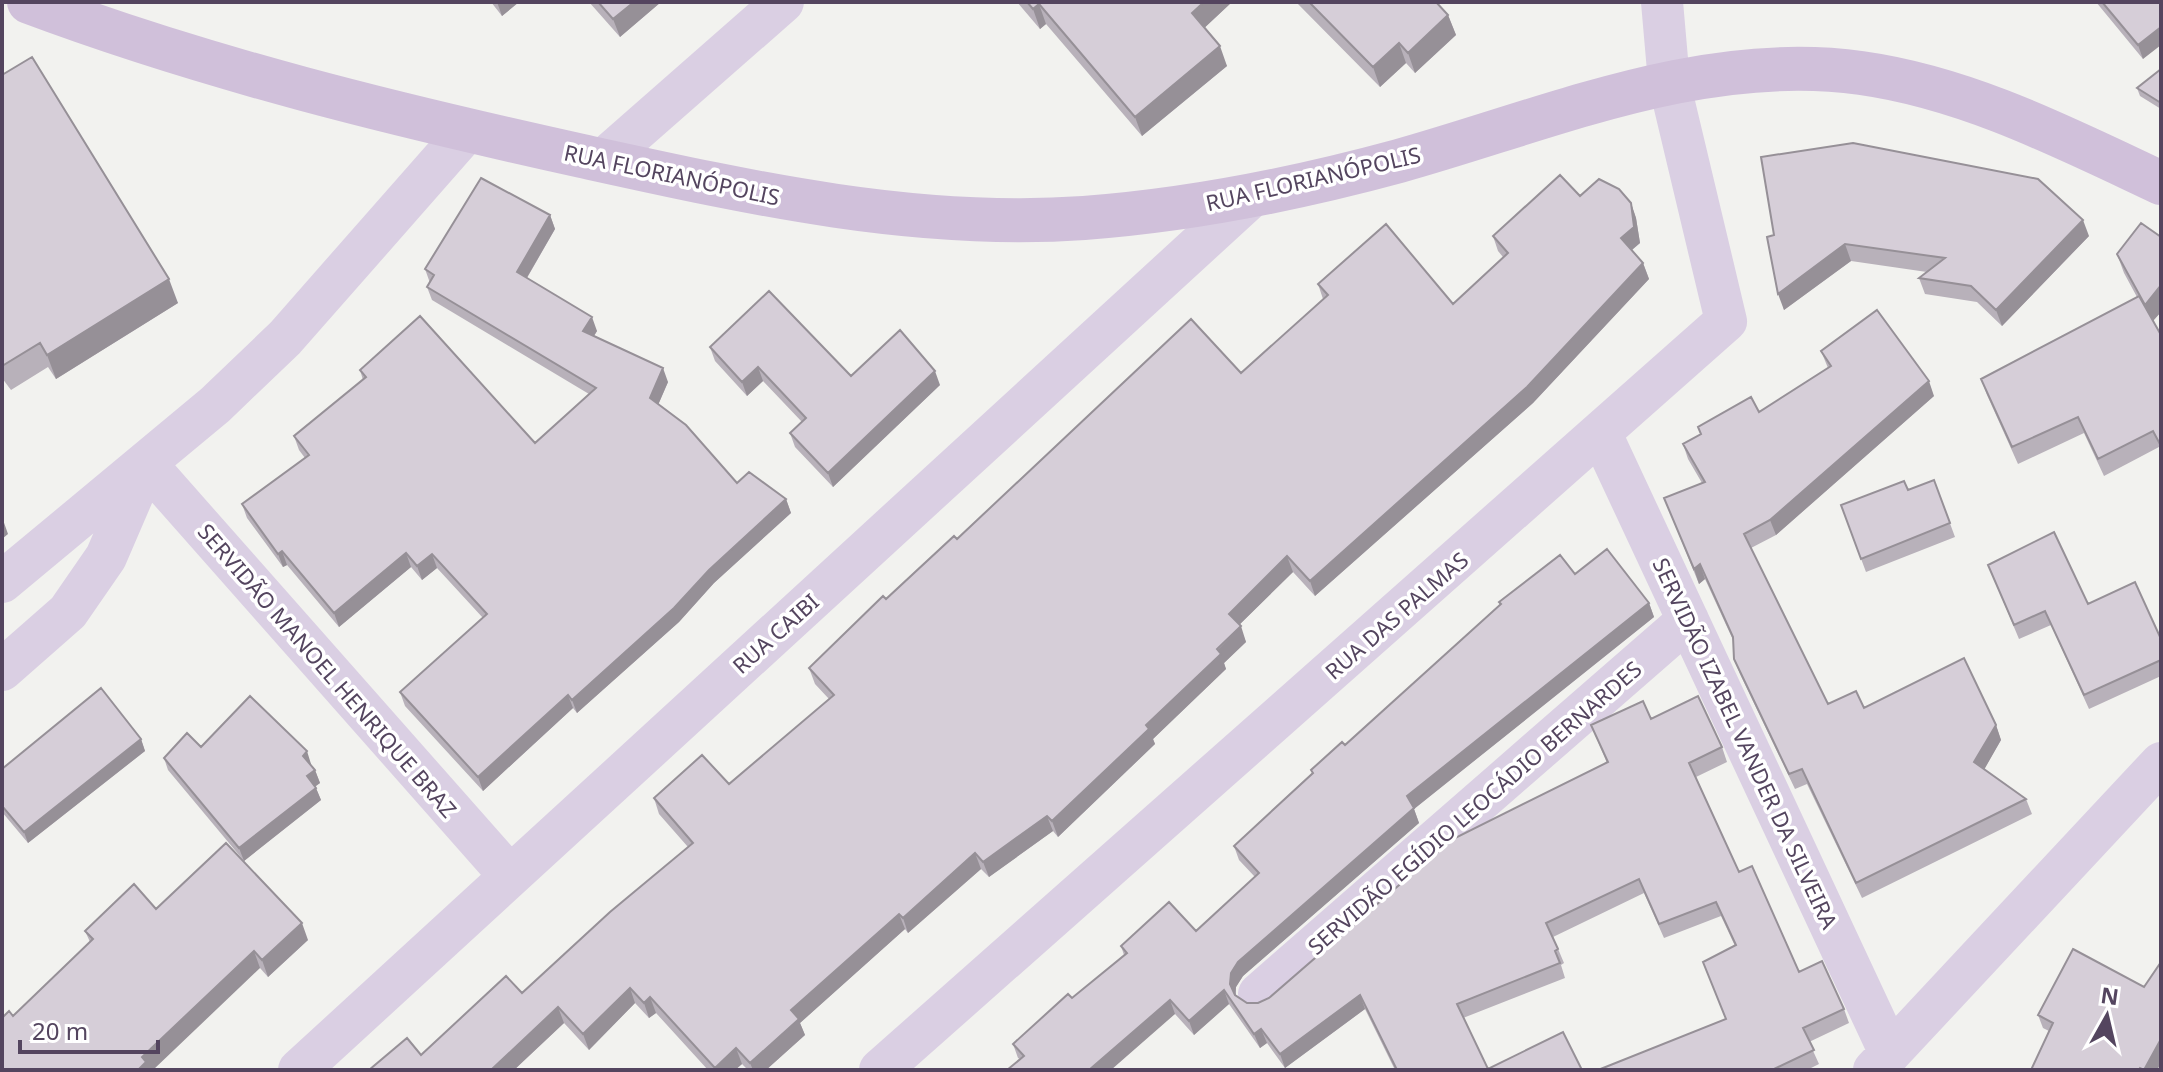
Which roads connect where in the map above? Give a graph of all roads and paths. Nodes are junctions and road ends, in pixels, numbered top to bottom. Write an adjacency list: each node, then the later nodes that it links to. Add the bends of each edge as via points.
1 (29, 2): 5 (main road, RUA FLORIANÓPOLIS, via 216,64)
2 (783, 2): 6 (street)
3 (1662, 2): 4 (street)
4 (1669, 82): 7 (main road, RUA FLORIANÓPOLIS, via 1726,71 1862,73 2017,116); 8 (main road, RUA FLORIANÓPOLIS); 9 (street, RUA DAS PALMAS, via 1726,321)
5 (467, 131): 6 (main road, RUA FLORIANÓPOLIS); 10 (street, via 285,338)
6 (603, 160): 8 (main road, RUA FLORIANÓPOLIS, via 766,195 971,219 1079,218)
7 (2161, 183)
8 (1251, 197): 15 (street, RUA CAIBI)
9 (1601, 434): 12 (street, SERVIDÃO IZABEL VANDER DA SILVEIRA); 19 (street, RUA DAS PALMAS)
10 (146, 464): 11 (street); 13 (street, via 106,557 76,601); 15 (street, SERVIDÃO MANOEL HENRIQUE BRAZ)
11 (2, 582)
12 (1688, 620): 16 (street, SERVIDÃO EGÍDIO LEOCÁDIO BERNARDES); 17 (street, SERVIDÃO IZABEL VANDER DA SILVEIRA)
13 (2, 670)
14 (2161, 763): 17 (street)
15 (510, 876): 18 (street, RUA CAIBI)
16 (1259, 994)
17 (1882, 1061)
18 (299, 1070)
19 (880, 1070)

